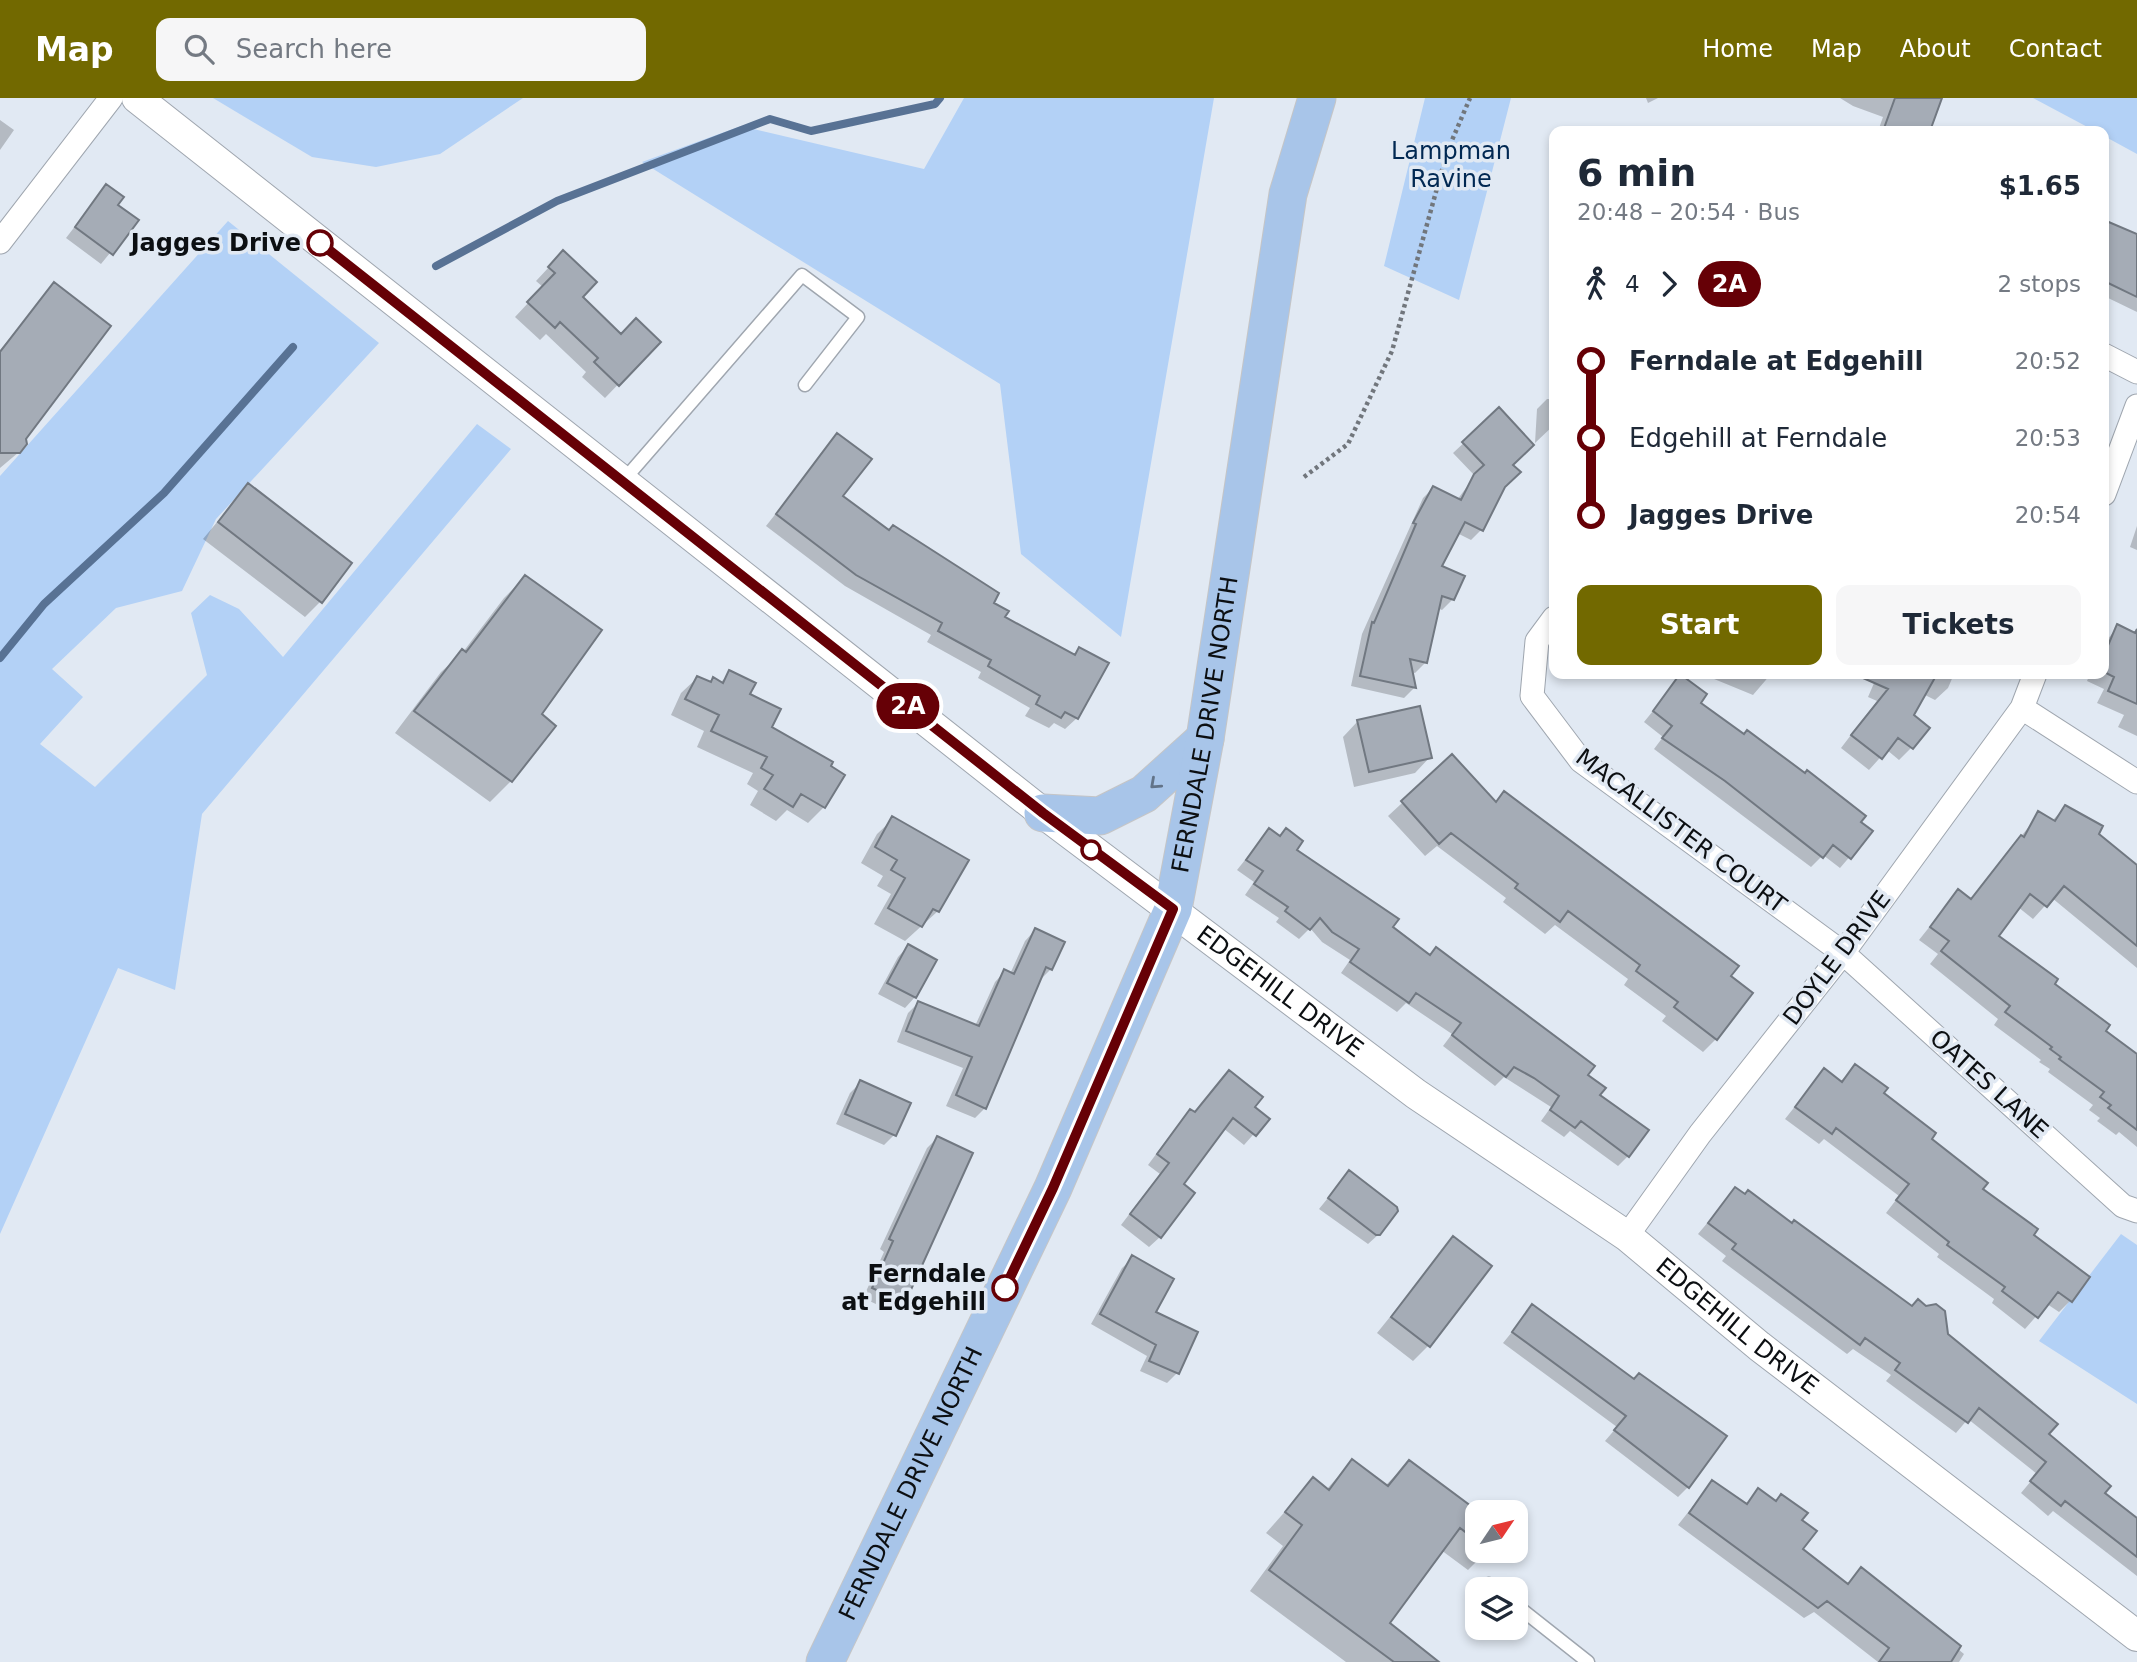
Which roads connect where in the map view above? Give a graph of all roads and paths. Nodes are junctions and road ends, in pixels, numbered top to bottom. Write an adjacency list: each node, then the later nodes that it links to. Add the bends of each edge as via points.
1 (111, 98): 5 (street)
2 (136, 98): 12 (street, EDGEHILL DRIVE)
3 (1317, 98): 16 (main road, FERNDALE DRIVE NORTH, via 1288,194)
4 (1470, 98): 10 (path, via 1447,152 1392,351 1348,443)
5 (0, 242)
6 (2109, 358): 7 (street)
7 (2137, 372)
8 (805, 385): 12 (lane, via 858,317 802,275)
9 (2137, 405): 11 (street)
10 (1304, 477)
11 (2109, 481)
12 (622, 482): 18 (street, EDGEHILL DRIVE)
13 (1549, 625): 20 (street, MACALLISTER COURT, via 1537,641 1531,696 1581,761)
14 (2033, 679): 15 (street, DOYLE DRIVE)
15 (2022, 708): 17 (street); 20 (street, DOYLE DRIVE)
16 (1205, 739): 18 (main road, one-way to 18, via 1144,794 1100,816); 19 (main road, FERNDALE DRIVE NORTH)
17 (2137, 782)
18 (1043, 813): 19 (street, EDGEHILL DRIVE)
19 (1173, 909): 22 (street, EDGEHILL DRIVE, via 1416,1094); 25 (main road, FERNDALE DRIVE NORTH, via 1053,1188)
20 (1843, 953): 21 (street, OATES LANE, via 2123,1206); 22 (street, DOYLE DRIVE, via 1700,1133)
21 (2137, 1211)
22 (1627, 1236): 24 (street, EDGEHILL DRIVE, via 1759,1346)
23 (1528, 1614): 26 (lane)
24 (2137, 1636)
25 (825, 1662)
26 (1588, 1662)

